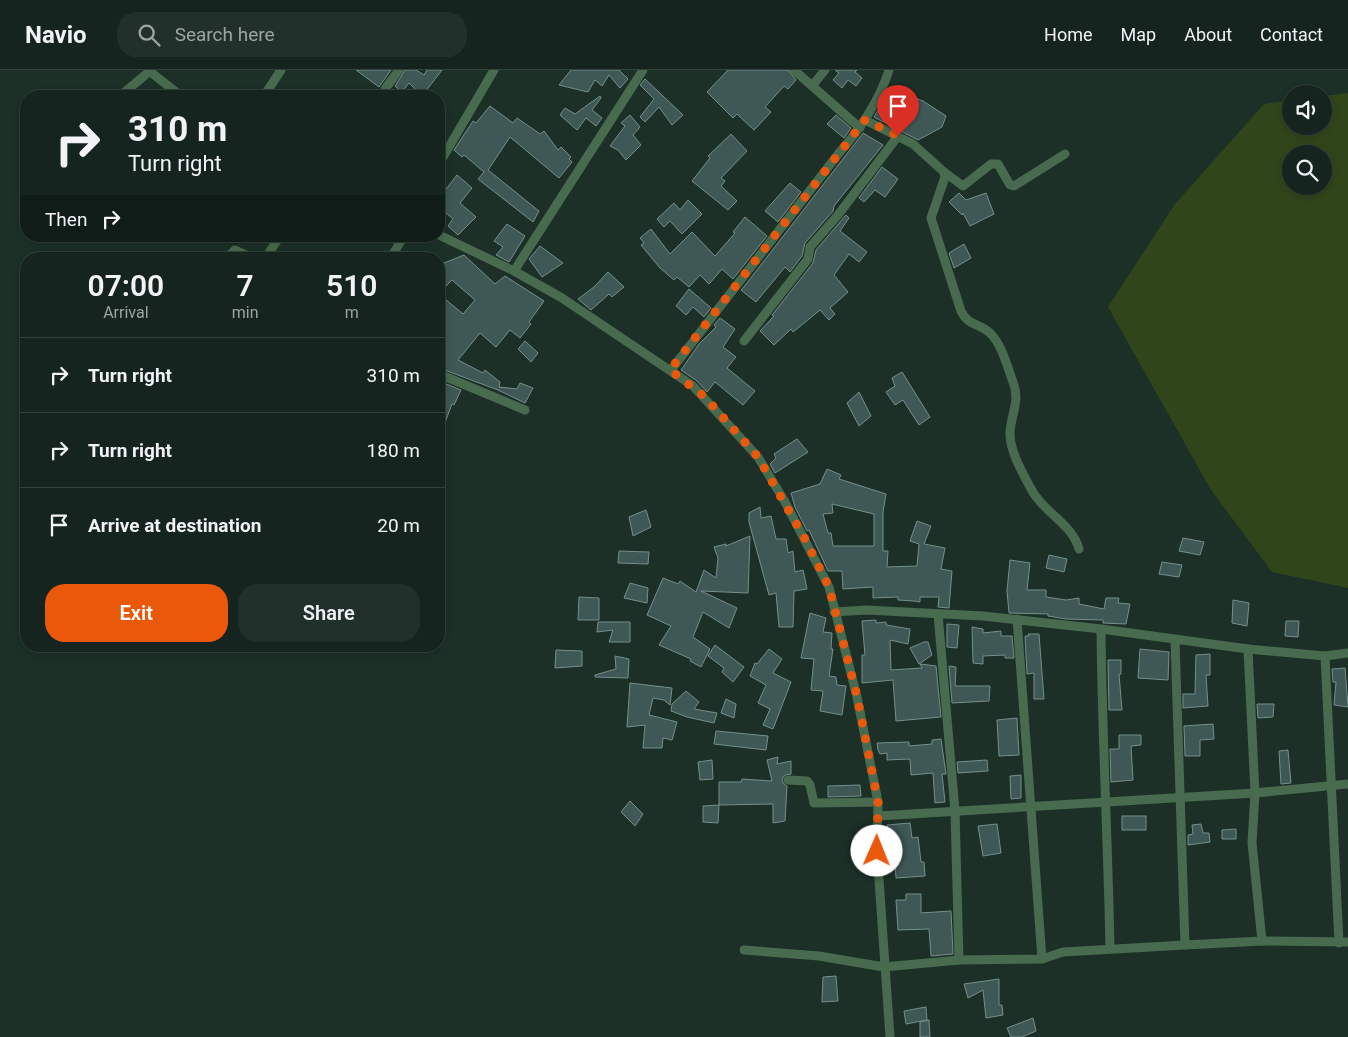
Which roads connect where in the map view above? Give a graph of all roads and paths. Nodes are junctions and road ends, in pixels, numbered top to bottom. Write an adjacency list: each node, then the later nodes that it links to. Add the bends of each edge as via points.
1 (281, 70): 13 (street)
2 (399, 70): 10 (street)
3 (494, 70): 16 (street)
4 (643, 70): 20 (street)
5 (794, 70): 9 (street)
6 (825, 70): 9 (street)
7 (890, 70): 14 (street)
8 (149, 71): 11 (street); 12 (street)
9 (812, 86): 14 (street)
10 (385, 89)
11 (127, 90)
12 (173, 90)
13 (268, 90)
14 (863, 124): 15 (street); 22 (street)
15 (898, 136): 18 (street, via 913,144); 21 (street, via 857,192 810,247 808,259)
16 (445, 154)
17 (1065, 154): 18 (street, via 1014,186 1010,185 998,164 992,164 963,186)
18 (944, 172): 25 (street, via 930,218 961,311 965,320 988,331 998,344 1016,395 1010,431 1013,448 1031,489 1042,505 1073,533)
19 (445, 238): 20 (street)
20 (514, 271): 22 (street, via 562,298)
21 (744, 341)
22 (670, 370): 26 (street, via 705,397 758,457 829,587)
23 (445, 376): 24 (street)
24 (526, 410)
25 (1079, 549)
26 (834, 612): 27 (street, via 866,610); 39 (street, via 857,696)
27 (938, 614): 28 (street); 42 (street)
28 (1017, 619): 29 (street); 41 (street)
29 (1101, 628): 30 (street); 40 (street)
30 (1174, 641): 31 (street); 38 (street)
31 (1248, 649): 33 (street); 37 (street)
32 (1348, 653): 33 (street)
33 (1325, 656): 36 (street)
34 (788, 780): 39 (street, via 807,781 814,803)
35 (1348, 784): 36 (street)
36 (1330, 786): 37 (street); 45 (street)
37 (1254, 793): 38 (street); 44 (street, via 1252,843)
38 (1180, 797): 40 (street); 46 (street)
39 (878, 802): 43 (street)
40 (1107, 802): 41 (street); 47 (street)
41 (1032, 806): 42 (street); 49 (street)
42 (956, 811): 43 (street); 50 (street)
43 (878, 816): 51 (street)
44 (1262, 941): 45 (street); 46 (street)
45 (1344, 942)
46 (1185, 945): 47 (street)
47 (1110, 949): 49 (street, via 1063,952)
48 (744, 950): 51 (street, via 819,956)
49 (1042, 959): 50 (street)
50 (959, 960): 51 (street)
51 (884, 967): 52 (street)
52 (890, 1037)

